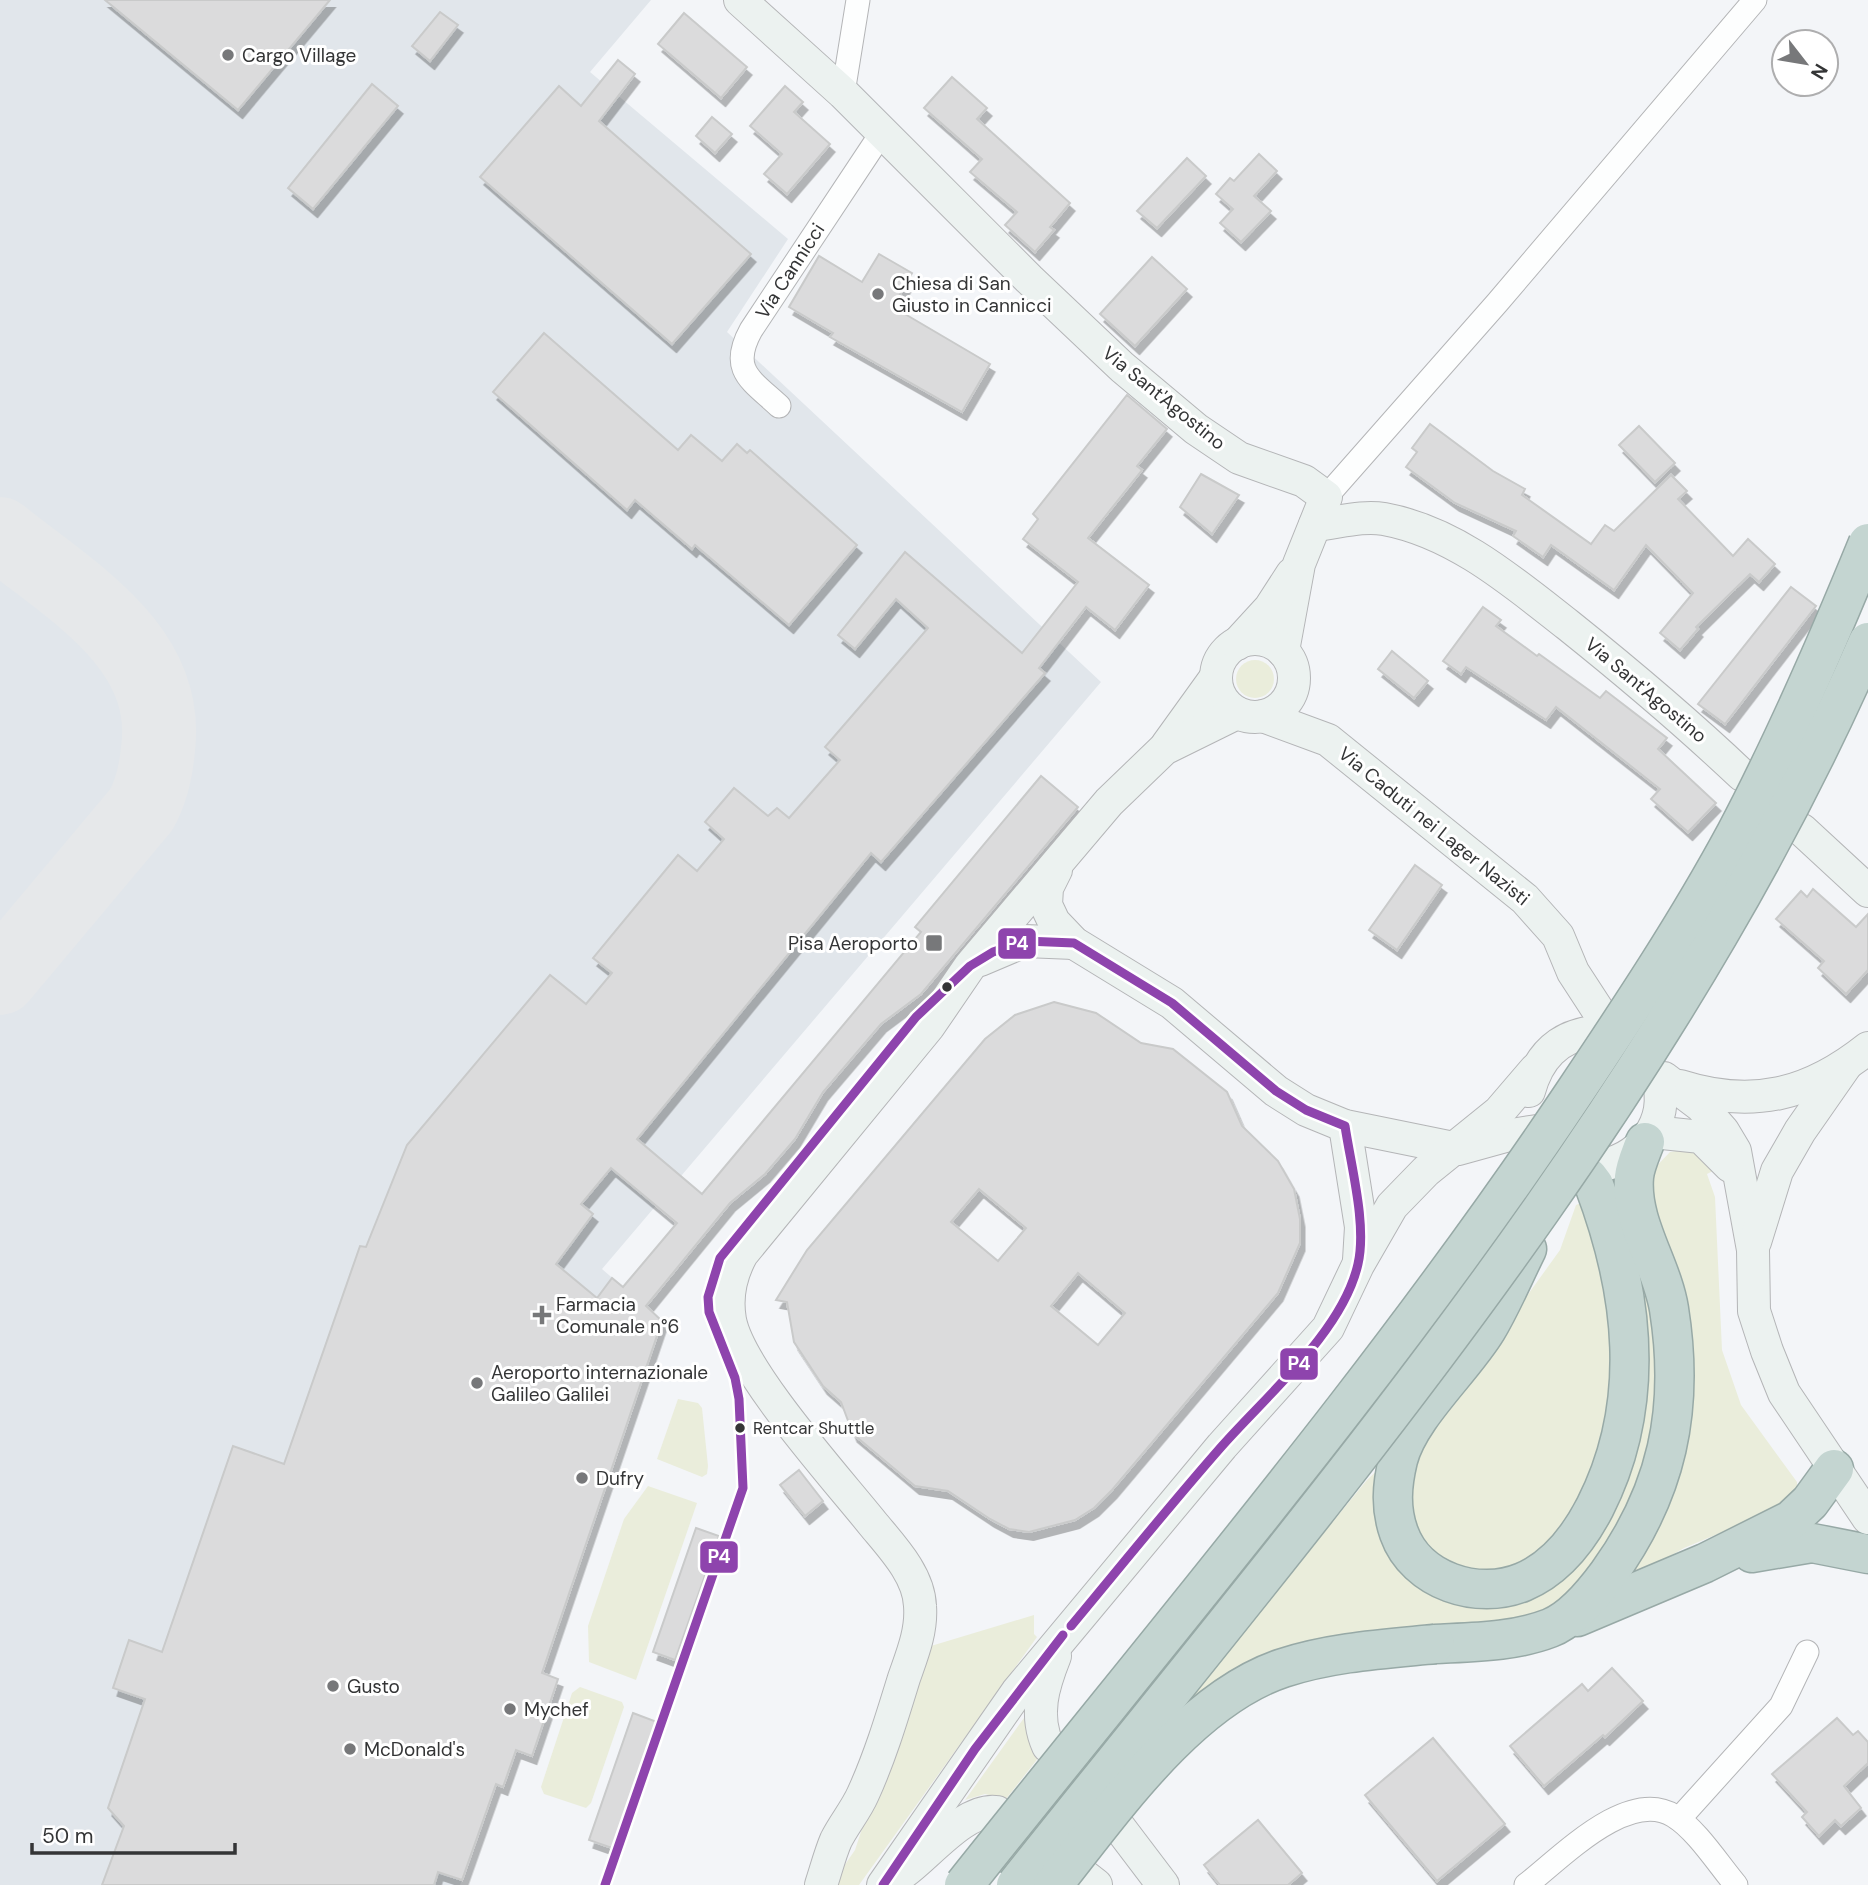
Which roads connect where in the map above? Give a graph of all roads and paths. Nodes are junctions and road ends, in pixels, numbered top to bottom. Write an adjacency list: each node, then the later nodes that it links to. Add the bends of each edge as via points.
1 (740, 0): 4 (street, Via Sant'Agostino)
2 (858, 0): 4 (street)
3 (1755, 0): 7 (street)
4 (843, 93): 5 (street, Via Sant'Agostino)
5 (881, 134): 6 (street, Via Cannicci, via 741,351 746,374); 7 (street, Via Sant'Agostino, via 1122,367 1196,429 1239,458 1304,481)
6 (779, 406)
7 (1321, 511): 9 (street); 18 (street, Via Sant'Agostino, via 1396,522 1454,545 1498,570 1658,696)
8 (1868, 544): 49 (highway, bridge, via 1735,834 1626,1018 1411,1323)
9 (1299, 564): 11 (street, via 1270,608); 12 (street)
10 (1868, 642): 31 (highway, bridge, via 1806,773 1721,934)
11 (1237, 644): 12 (street, via 1261,640); 13 (street, via 1222,657)
12 (1283, 651): 14 (street, via 1293,670)
13 (1216, 677): 15 (street, via 1221,698); 17 (street)
14 (1293, 687): 15 (street, via 1282,706); 16 (street)
15 (1250, 715): 16 (street, Via Caduti nei Lager Nazisti); 17 (street)
16 (1328, 740): 24 (street, Via Caduti nei Lager Nazisti, via 1535,908 1558,936)
17 (1164, 749): 20 (street)
18 (1742, 775)
19 (1802, 830): 21 (street)
20 (1063, 856): 22 (street, via 1047,888 1046,905 1054,922); 23 (street)
21 (1868, 891)
22 (1074, 943): 23 (street, via 1025,941); 28 (street, via 1172,1003 1284,1096)
23 (970, 966): 47 (street, via 929,1026 742,1254 732,1278 729,1309 744,1355 886,1540 915,1584 920,1607 916,1643 870,1779 837,1839)
24 (1573, 972): 26 (street, via 1564,1026); 26 (street, Via Caduti nei Lager Nazisti, via 1597,1024 1564,1040)
25 (1857, 1057): 27 (street, via 1805,1086 1767,1097 1703,1093); 33 (street, via 1800,1131 1777,1171)
26 (1541, 1062): 30 (street, via 1499,1112); 30 (street, via 1529,1090 1535,1127)
27 (1666, 1080): 29 (street, via 1661,1110); 32 (street, via 1701,1106 1723,1131 1739,1163)
28 (1345, 1126): 30 (street); 34 (street, via 1361,1227)
29 (1649, 1137): 31 (street, via 1628,1157); 32 (street, via 1701,1137); 39 (highway, via 1634,1175 1634,1202 1664,1287 1675,1350 1675,1405 1665,1460 1632,1541 1585,1602)
30 (1458, 1149): 34 (street, via 1401,1196)
31 (1582, 1174): 31 (highway, bridge, via 1487,1329 1412,1430 1399,1456 1393,1505 1406,1547 1429,1571 1467,1588 1493,1589 1523,1582 1558,1558 1582,1532 1617,1453 1628,1403 1630,1337 1617,1253); 50 (highway, bridge, via 1480,1294)
32 (1737, 1174): 33 (street)
33 (1752, 1250): 35 (street, via 1754,1311 1774,1370)
34 (1358, 1265): 40 (street, via 1344,1299 1311,1350 1222,1446)
35 (1834, 1469): 36 (street); 38 (highway, via 1811,1502 1791,1520)
36 (1868, 1518)
37 (1868, 1554): 38 (highway, via 1801,1544)
38 (1705, 1563): 39 (highway)
39 (1552, 1627): 46 (highway, bridge, via 1494,1640 1317,1658 1249,1685 1214,1707 1152,1762)
40 (1067, 1631): 42 (street, via 1040,1706); 48 (street, via 988,1731)
41 (1807, 1652): 44 (street, via 1781,1706)
42 (1048, 1746)
43 (997, 1812): 48 (street, via 971,1816)
44 (1679, 1819): 52 (street, via 1651,1810 1610,1819); 53 (street)
45 (1116, 1823): 51 (street)
46 (1076, 1880)
47 (821, 1885)
48 (885, 1885)
49 (964, 1885)
50 (1016, 1885)
51 (1163, 1885)
52 (1526, 1885)
53 (1735, 1885)

